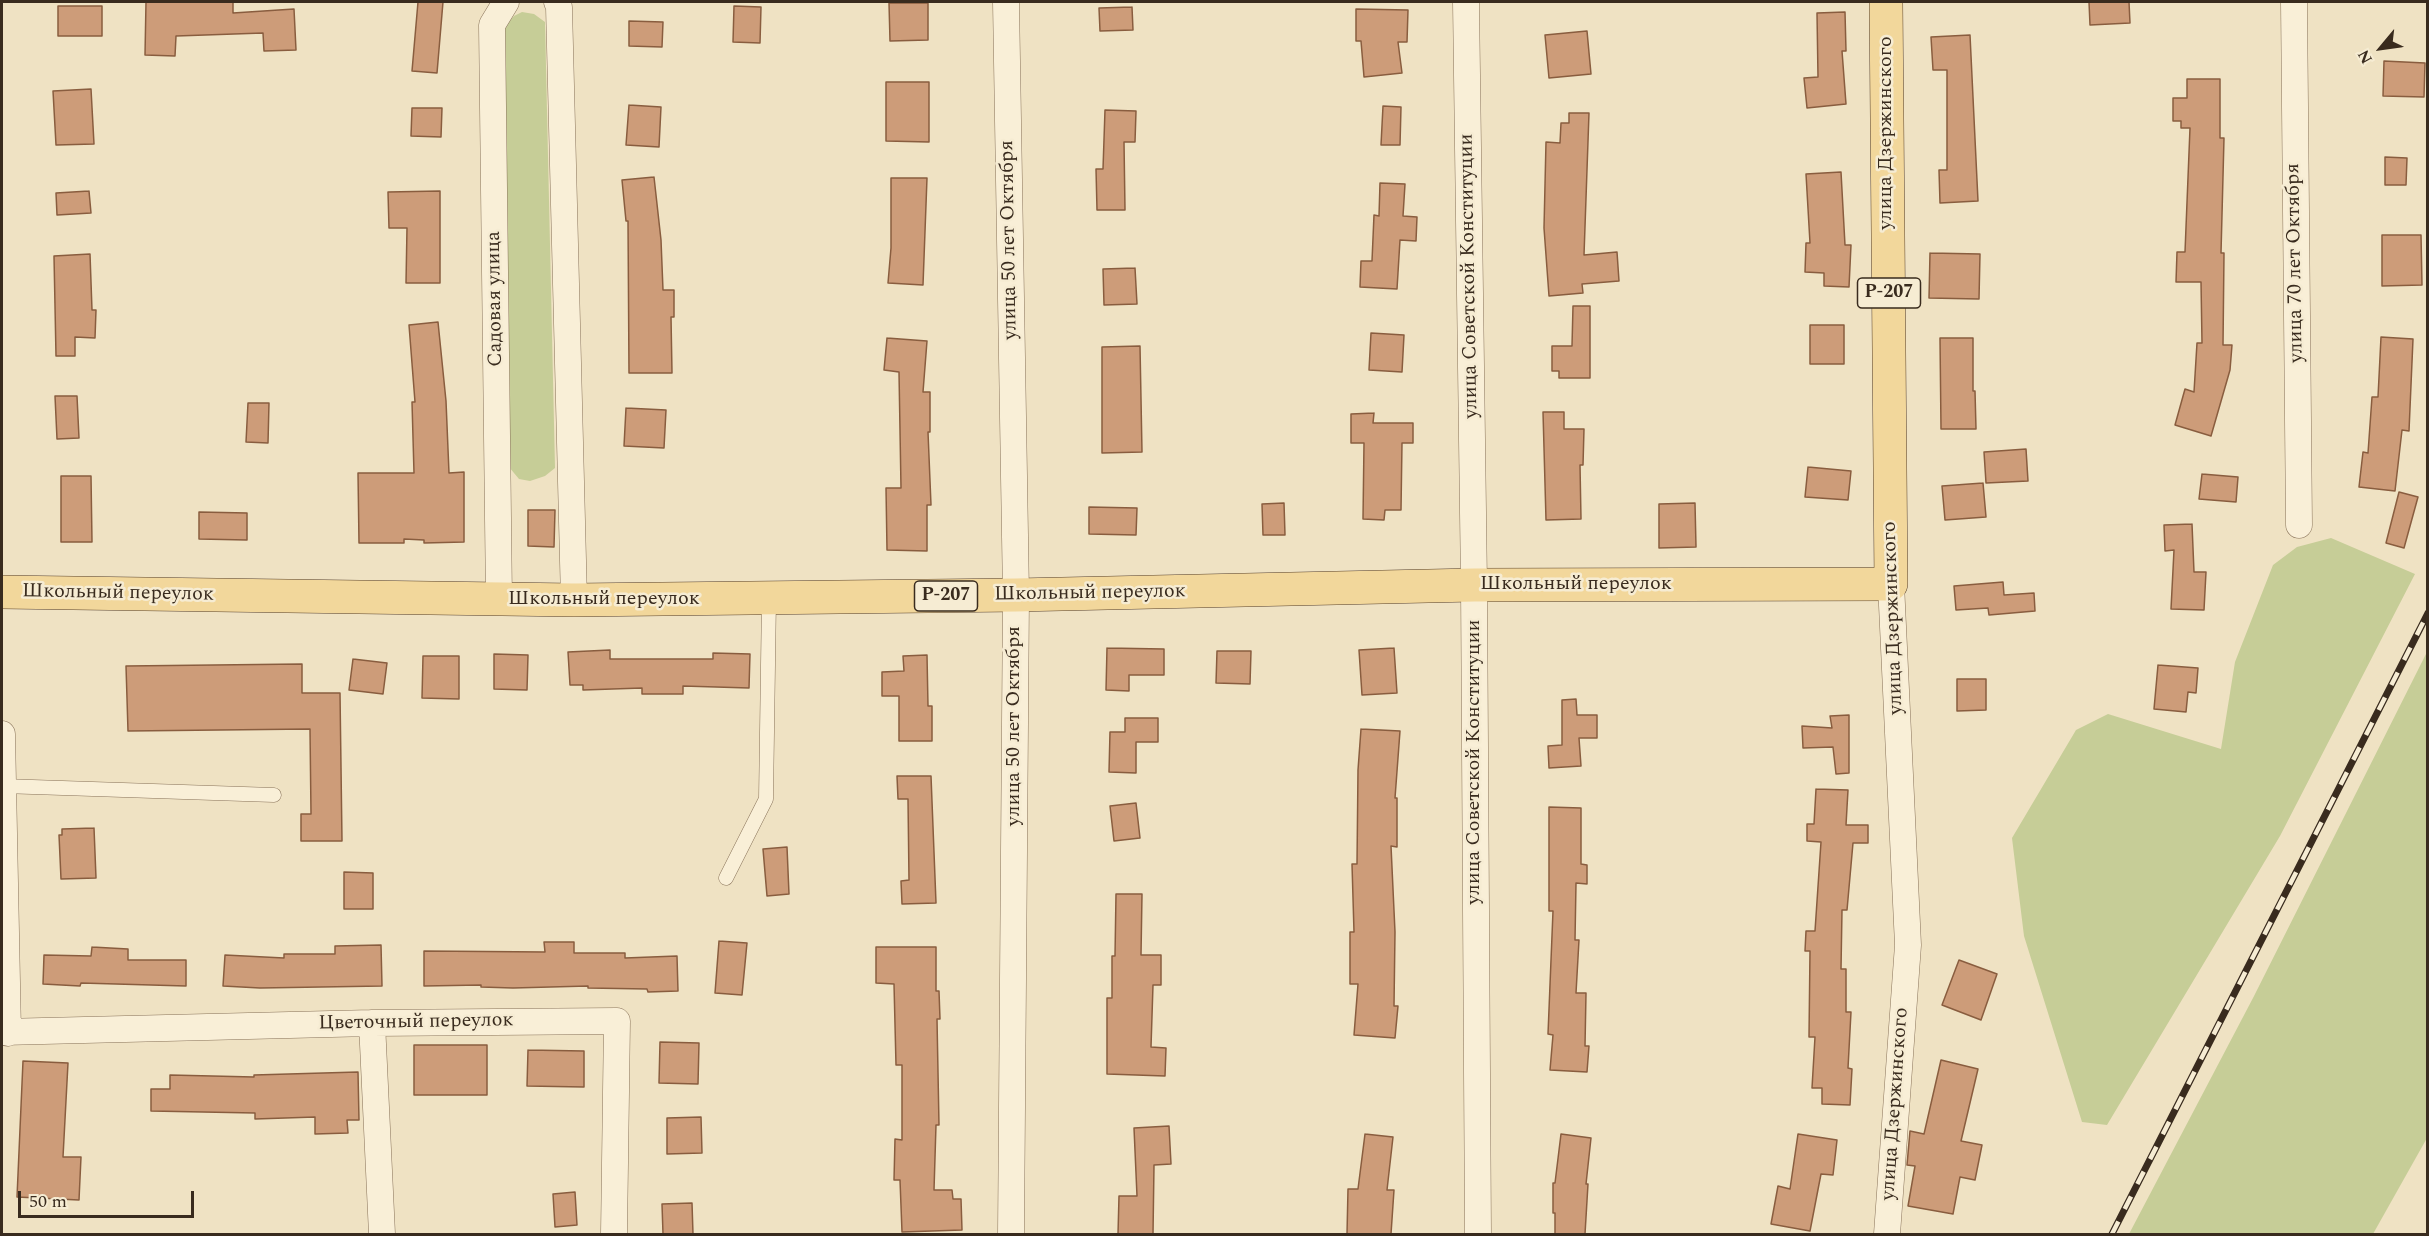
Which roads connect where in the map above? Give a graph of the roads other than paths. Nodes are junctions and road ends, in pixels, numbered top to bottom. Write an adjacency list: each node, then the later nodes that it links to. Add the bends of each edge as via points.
1 (506, 2): 13 (street, Садовая улица, via 492,25)
2 (557, 2): 14 (street)
3 (1006, 2): 11 (street, улица 50 лет Октября)
4 (1466, 2): 9 (street, улица Советской Конституции)
5 (1886, 2): 8 (main road, улица Дзержинского / Р-207)
6 (2294, 2): 7 (street, улица 70 лет Октября)
7 (2299, 525)
8 (1891, 584): 9 (main road, Школьный переулок / Р-207); 25 (street, улица Дзержинского, via 1908,945)
9 (1474, 585): 11 (main road, Школьный переулок / Р-207); 24 (street, улица Советской Конституции)
10 (2, 592): 13 (main road, Школьный переулок / Р-207)
11 (1016, 595): 12 (main road, Школьный переулок / Р-207); 23 (street, улица 50 лет Октября)
12 (769, 598): 14 (main road, Школьный переулок / Р-207); 18 (lane, via 766,799)
13 (499, 600): 14 (main road, Школьный переулок / Р-207)
14 (574, 600)
15 (2, 734): 16 (street)
16 (3, 786): 17 (lane); 20 (street)
17 (274, 795)
18 (726, 878)
19 (372, 1023): 20 (street, Цветочный переулок); 21 (street); 22 (street, Цветочный переулок, via 617,1021)
20 (5, 1032)
21 (382, 1234)
22 (615, 1234)
23 (1011, 1234)
24 (1478, 1234)
25 (1887, 1234)

